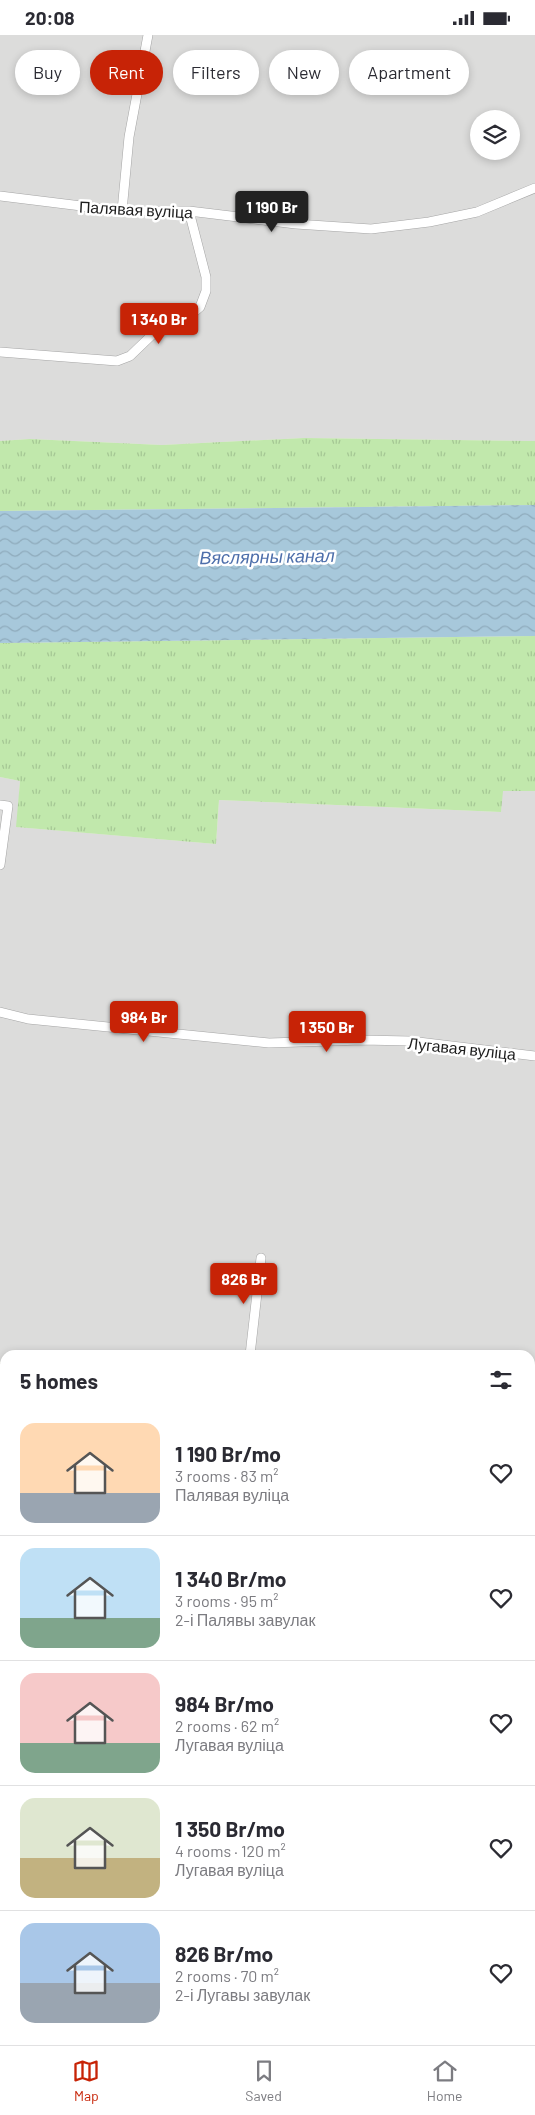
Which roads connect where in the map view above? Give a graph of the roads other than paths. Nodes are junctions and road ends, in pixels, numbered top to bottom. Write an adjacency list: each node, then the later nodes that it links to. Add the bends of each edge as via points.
1 (148, 35): 4 (street, via 129,137)
2 (535, 188): 5 (street, Палявая вуліца, via 477,212 371,229)
3 (0, 196): 4 (street, Палявая вуліца)
4 (122, 211): 5 (street, Палявая вуліца)
5 (189, 211): 6 (street, via 206,277 206,291 200,307 187,318 156,331 136,351 117,361)
6 (0, 352)
7 (0, 805): 8 (street, via 8,806)
8 (0, 865)
9 (0, 1012): 10 (street, Лугавая вуліца, via 28,1019 269,1043 410,1041)
10 (535, 1056)
11 (262, 1258): 12 (street)
12 (251, 1350)

